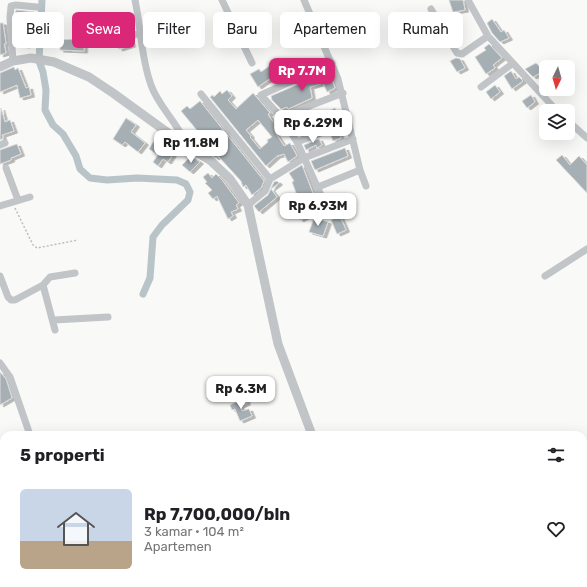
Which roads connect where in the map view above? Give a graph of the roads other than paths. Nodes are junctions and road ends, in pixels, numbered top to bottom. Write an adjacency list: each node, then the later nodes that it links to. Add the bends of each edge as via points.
1 (135, 0): 7 (street)
2 (222, 0): 11 (street)
3 (304, 0): 12 (street)
4 (468, 0): 9 (street)
5 (37, 7): 10 (street, via 11,6)
6 (431, 9): 9 (street, via 457,53 462,54)
7 (141, 33): 8 (street); 25 (street, via 151,86 178,127)
8 (135, 35)
9 (488, 36): 13 (street)
10 (13, 61): 14 (street); 25 (street, via 32,58 54,62 89,77)
11 (252, 63)
12 (332, 63): 16 (street); 19 (street, via 262,94)
13 (512, 64): 15 (street); 18 (street)
14 (0, 67)
15 (481, 87)
16 (343, 93): 19 (street); 20 (street)
17 (201, 94): 29 (street)
18 (550, 104)
19 (281, 117): 24 (street)
20 (348, 123): 23 (street); 24 (street)
21 (575, 127): 22 (street)
22 (587, 138)
23 (353, 139): 26 (street); 28 (street)
24 (297, 142): 26 (street)
25 (186, 146): 34 (street, via 211,161 230,179)
26 (304, 158): 29 (street); 31 (street)
27 (6, 168): 33 (street)
28 (360, 170): 30 (street); 31 (street)
29 (270, 179): 34 (street, via 265,191)
30 (366, 186)
31 (318, 187): 36 (street)
32 (30, 197): 33 (street)
33 (15, 201): 35 (street)
34 (248, 205): 47 (street, via 278,344)
35 (0, 206)
36 (329, 213)
37 (587, 249): 40 (street)
38 (75, 273): 41 (street, via 50,277)
39 (0, 276): 41 (street, via 11,300)
40 (545, 276)
41 (43, 285): 43 (street)
42 (108, 317): 43 (street)
43 (54, 320): 44 (street)
44 (55, 330)
45 (0, 363): 46 (street, via 10,377)
46 (29, 431)
47 (311, 431)

